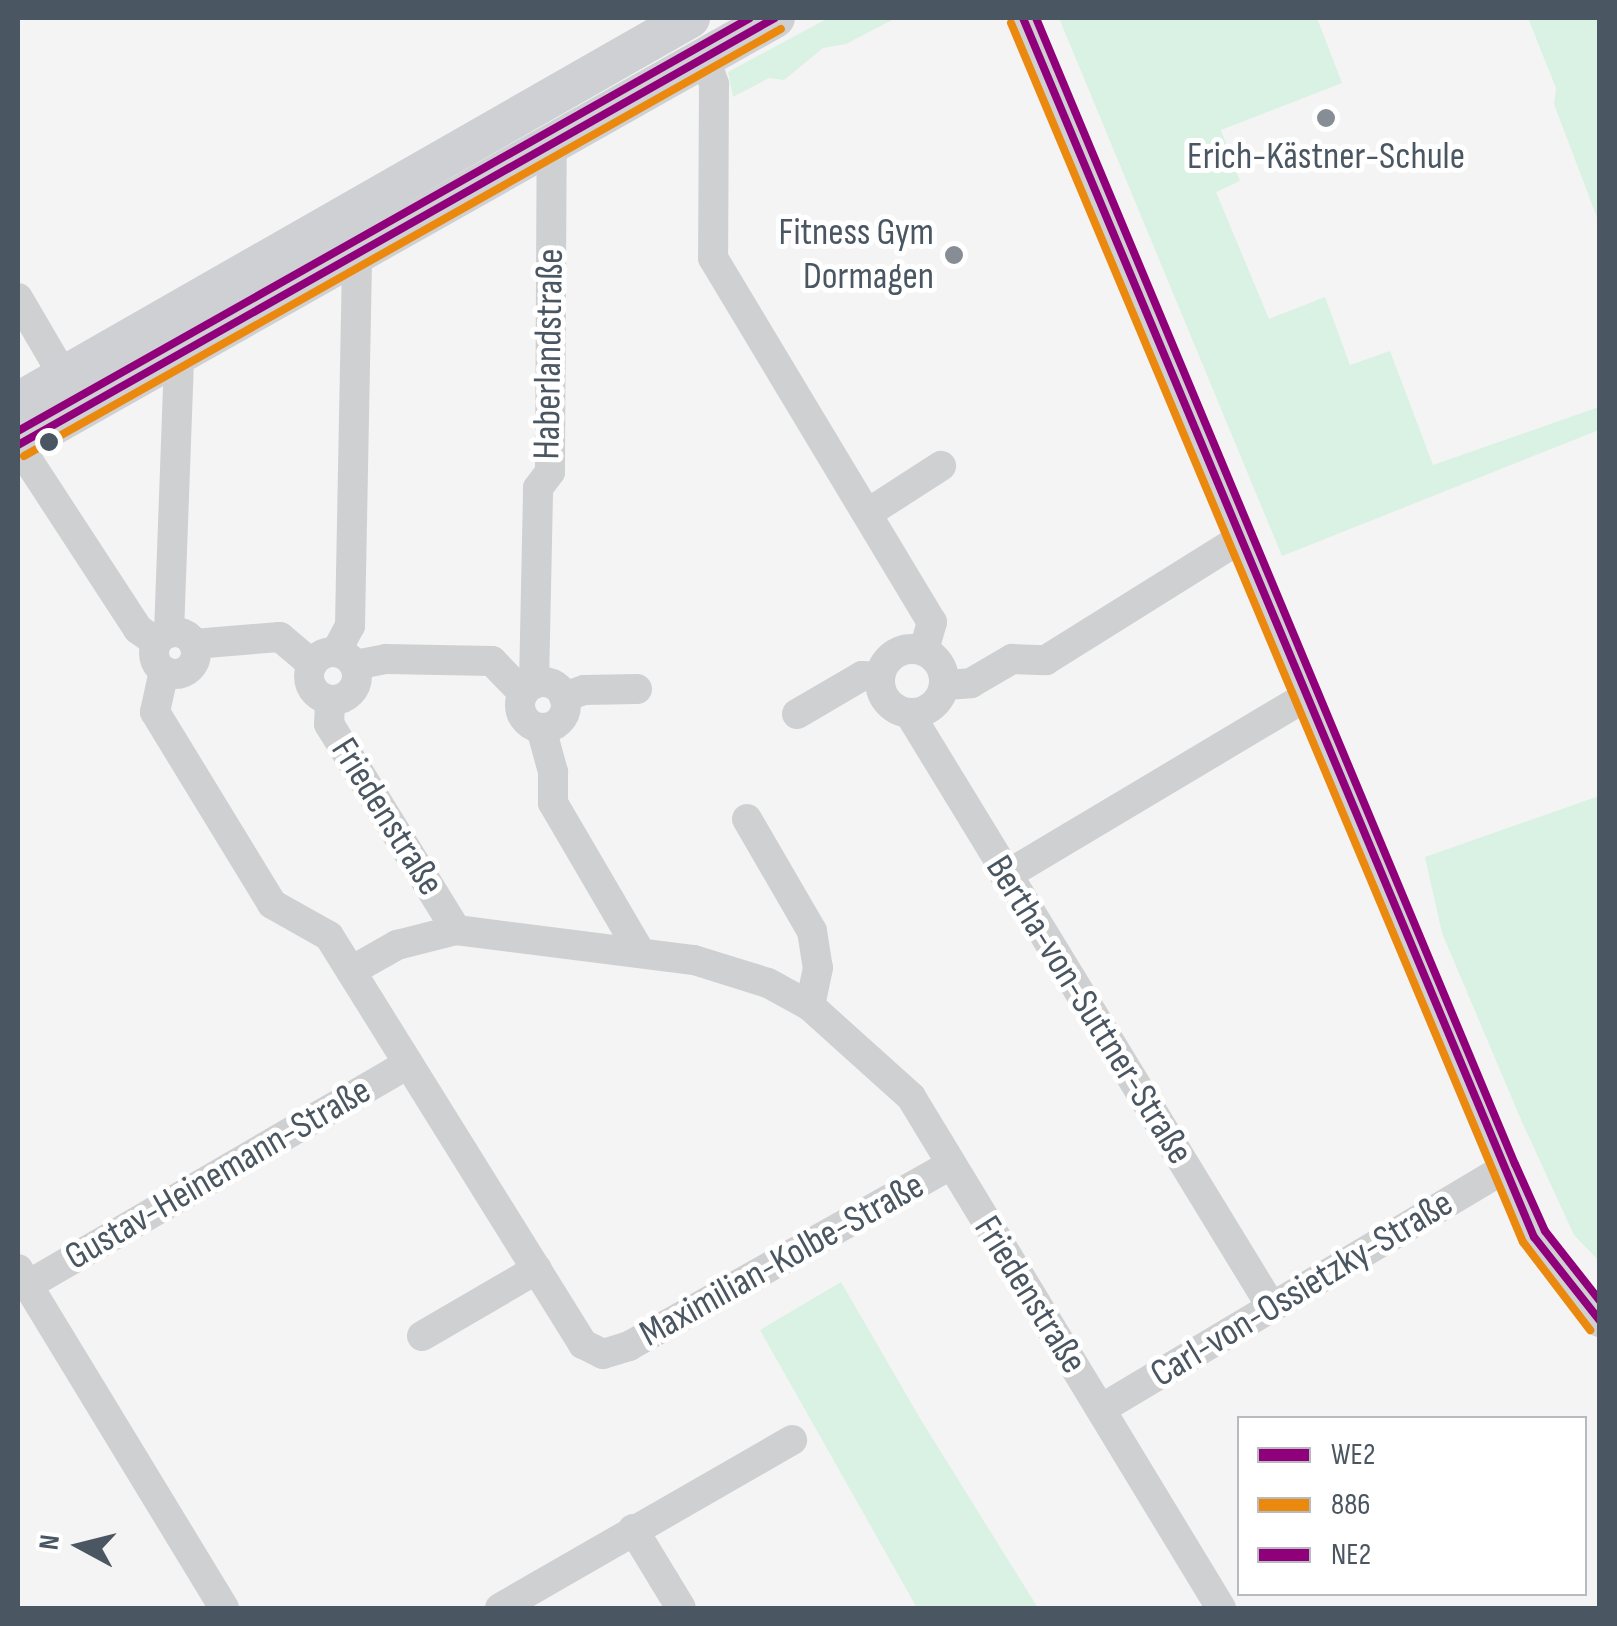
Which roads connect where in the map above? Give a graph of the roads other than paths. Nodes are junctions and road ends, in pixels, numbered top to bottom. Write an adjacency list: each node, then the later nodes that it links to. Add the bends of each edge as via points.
1 (690, 18): 9 (street)
2 (775, 18): 4 (street)
3 (1023, 18): 14 (street)
4 (705, 58): 5 (street); 13 (street, via 714,84 712,258)
5 (552, 142): 6 (street); 20 (street, Haberlandstraße, via 550,472 538,488)
6 (357, 256): 8 (street); 17 (street, via 350,626)
7 (18, 298): 9 (street)
8 (179, 354): 9 (street); 15 (street)
9 (73, 391): 10 (street); 11 (street)
10 (18, 402)
11 (18, 445): 15 (street, via 138,628)
12 (941, 466): 13 (street)
13 (868, 513): 16 (street, via 932,622)
14 (1241, 538): 19 (street, via 1046,660 1012,659 972,683); 22 (street)
15 (171, 648): 17 (street, via 280,636); 32 (street, Maximilian-Kolbe-Straße, via 155,712 272,904 328,936)
16 (924, 650): 18 (street, via 896,653); 19 (street, via 940,664)
17 (334, 661): 20 (street, via 492,661); 24 (street, via 350,693); 24 (street, Friedenstraße, via 311,687)
18 (880, 677): 25 (street, Bertha-von-Suttner-Straße, via 890,705); 26 (street, via 862,676)
19 (945, 685): 25 (street, via 936,703)
20 (529, 688): 23 (street, via 548,683); 27 (street, via 522,715)
21 (638, 689): 23 (street)
22 (1307, 696): 29 (street); 36 (street)
23 (564, 697): 27 (street, via 561,720)
24 (330, 700): 30 (street, Friedenstraße, via 329,724)
25 (909, 713): 29 (street, Bertha-von-Suttner-Straße)
26 (797, 714)
27 (540, 728): 31 (street, via 553,772 553,802)
28 (747, 819): 33 (street, via 812,932 818,968)
29 (1005, 876): 39 (street, Bertha-von-Suttner-Straße)
30 (456, 930): 31 (street, Friedenstraße); 32 (street, Friedenstraße, via 397,945)
31 (639, 950): 33 (street, Friedenstraße, via 768,983)
32 (351, 971): 34 (street, Maximilian-Kolbe-Straße)
33 (810, 1006): 35 (street, Friedenstraße, via 911,1096)
34 (408, 1064): 37 (street, Maximilian-Kolbe-Straße); 38 (street, Gustav-Heinemann-Straße)
35 (950, 1165): 37 (street, Maximilian-Kolbe-Straße, via 646,1337 603,1354 584,1344); 42 (street, Friedenstraße)
36 (1504, 1169): 39 (street, Carl-von-Ossietzky-Straße); 40 (street, via 1534,1237)
37 (537, 1269): 41 (street)
38 (23, 1276): 45 (street)
39 (1272, 1306): 42 (street, Carl-von-Ossietzky-Straße)
40 (1600, 1322)
41 (422, 1336)
42 (1100, 1409): 48 (street, Friedenstraße)
43 (792, 1440): 44 (street)
44 (634, 1530): 46 (street); 47 (street)
45 (224, 1608)
46 (500, 1608)
47 (681, 1608)
48 (1221, 1608)

